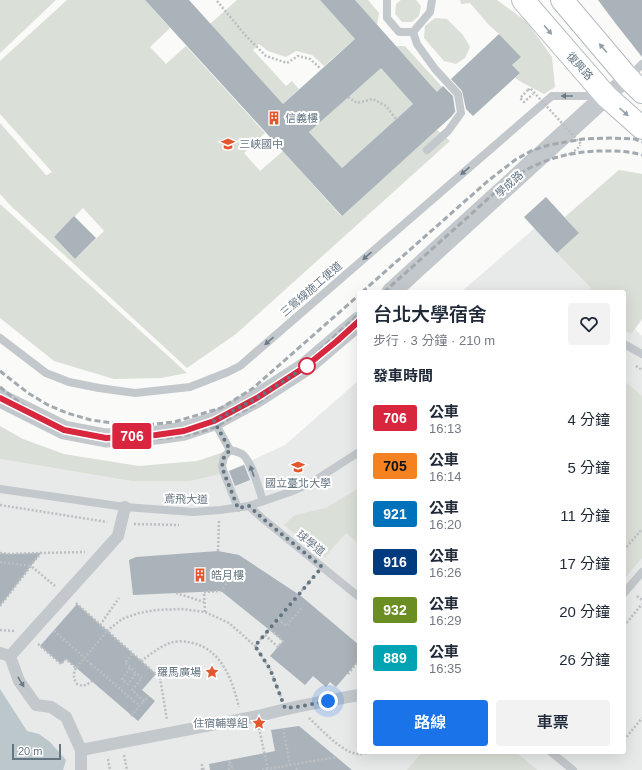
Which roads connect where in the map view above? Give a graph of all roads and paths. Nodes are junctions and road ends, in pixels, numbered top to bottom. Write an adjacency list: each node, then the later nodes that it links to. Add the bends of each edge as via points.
1 (387, 0): 6 (lane, via 387,18 398,32)
2 (432, 0): 6 (lane, via 430,12)
3 (522, 0): 10 (main road, 復興路, one-way to 10)
4 (562, 0): 8 (main road, one-way to 4)
5 (217, 1): 7 (path, via 266,56 287,63 298,56 310,59)
6 (413, 32): 15 (lane, via 417,44 435,69 458,94 461,114)
7 (321, 69)
8 (637, 78): 10 (street, 學成路)
9 (533, 94): 14 (path, bridge, via 524,102 520,98 530,88 582,144)
10 (606, 96): 13 (main road, 復興路, one-way to 13); 16 (street, 學成路); 18 (lane, 三鶯線施工便道, one-way to 18, via 552,96 240,366 190,388 135,393 70,382 46,373)
11 (348, 97): 12 (path, via 357,104 374,98 386,106)
12 (396, 119)
13 (642, 128)
14 (580, 146)
15 (428, 150)
16 (393, 290)
17 (357, 323): 22 (street, via 305,367 257,398)
18 (0, 338)
19 (626, 345): 20 (lane)
20 (642, 354)
21 (0, 398): 22 (street, via 64,430 106,438 184,431)
22 (214, 421): 23 (lane)
23 (230, 450): 26 (lane, one-way to 23, via 249,462 244,455); 29 (lane, via 224,457 222,466)
24 (357, 453): 26 (lane, 鳶飛大道, via 311,483)
25 (0, 488): 28 (lane, 鳶飛大道)
26 (263, 501): 27 (lane, 鳶飛大道)
27 (249, 506): 29 (lane, 鳶飛大道); 39 (lane, 球學道)
28 (125, 507): 30 (lane, 鳶飛大道, via 193,512); 33 (street, via 118,536)
29 (238, 508): 30 (lane, 鳶飛大道)
30 (220, 510): 34 (path)
31 (642, 529): 32 (path)
32 (626, 548)
33 (104, 551): 36 (path); 44 (street)
34 (218, 551)
35 (0, 553): 36 (path)
36 (41, 553): 38 (path)
37 (0, 562): 38 (path)
38 (30, 566): 44 (path); 48 (path)
39 (322, 567): 45 (lane, 球學道); 56 (path)
40 (642, 572): 42 (lane)
41 (227, 583): 50 (path, via 221,591 204,592)
42 (626, 591)
43 (176, 593): 50 (path)
44 (65, 594): 51 (path); 66 (street)
45 (357, 595)
46 (0, 598): 48 (path)
47 (119, 598): 58 (path)
48 (5, 599): 53 (path)
49 (82, 599): 51 (path)
50 (204, 602): 55 (path)
51 (77, 604): 58 (path)
52 (642, 604): 57 (path)
53 (0, 606)
54 (302, 608): 56 (path, via 286,626)
55 (205, 612): 61 (path, via 181,609 139,613 122,619); 64 (path, via 228,623)
56 (278, 619): 59 (path)
57 (626, 624)
58 (100, 625): 61 (path)
59 (270, 629): 62 (path); 62 (path, via 283,640 278,647)
60 (54, 631): 77 (path, bridge)
61 (107, 631): 65 (path); 69 (path)
62 (265, 635): 64 (path)
63 (40, 646): 69 (path, via 61,664 66,659)
64 (255, 646): 78 (path)
65 (133, 654): 67 (path); 70 (path, via 124,663)
66 (5, 655): 86 (street, one-way to 86, via 36,705 51,707 66,717)
67 (141, 661): 82 (path, via 171,642 194,643 207,649 216,656 230,678); 84 (path, via 160,678)
68 (357, 663): 72 (path)
69 (76, 668): 73 (path, via 73,676 77,684 85,686)
70 (130, 668): 71 (path); 71 (path, via 122,679 128,684)
71 (136, 673): 76 (path, via 142,678 132,690)
72 (348, 674)
73 (92, 681)
74 (357, 695): 78 (street)
75 (149, 696): 76 (path)
76 (144, 700): 77 (path)
77 (140, 706): 79 (path)
78 (291, 708): 80 (street); 87 (path, via 343,749)
79 (132, 716)
80 (257, 716): 82 (street); 95 (path)
81 (642, 718): 85 (path)
82 (242, 719): 84 (street)
83 (282, 728): 90 (path)
84 (169, 733): 86 (street)
85 (626, 738)
86 (81, 750): 92 (street)
87 (357, 754)
88 (553, 754): 96 (lane)
89 (336, 757): 90 (path)
90 (290, 765): 95 (path)
91 (230, 768): 93 (path)
92 (81, 770)
93 (233, 770)
94 (262, 770): 95 (path)
95 (268, 770)
96 (573, 770)

